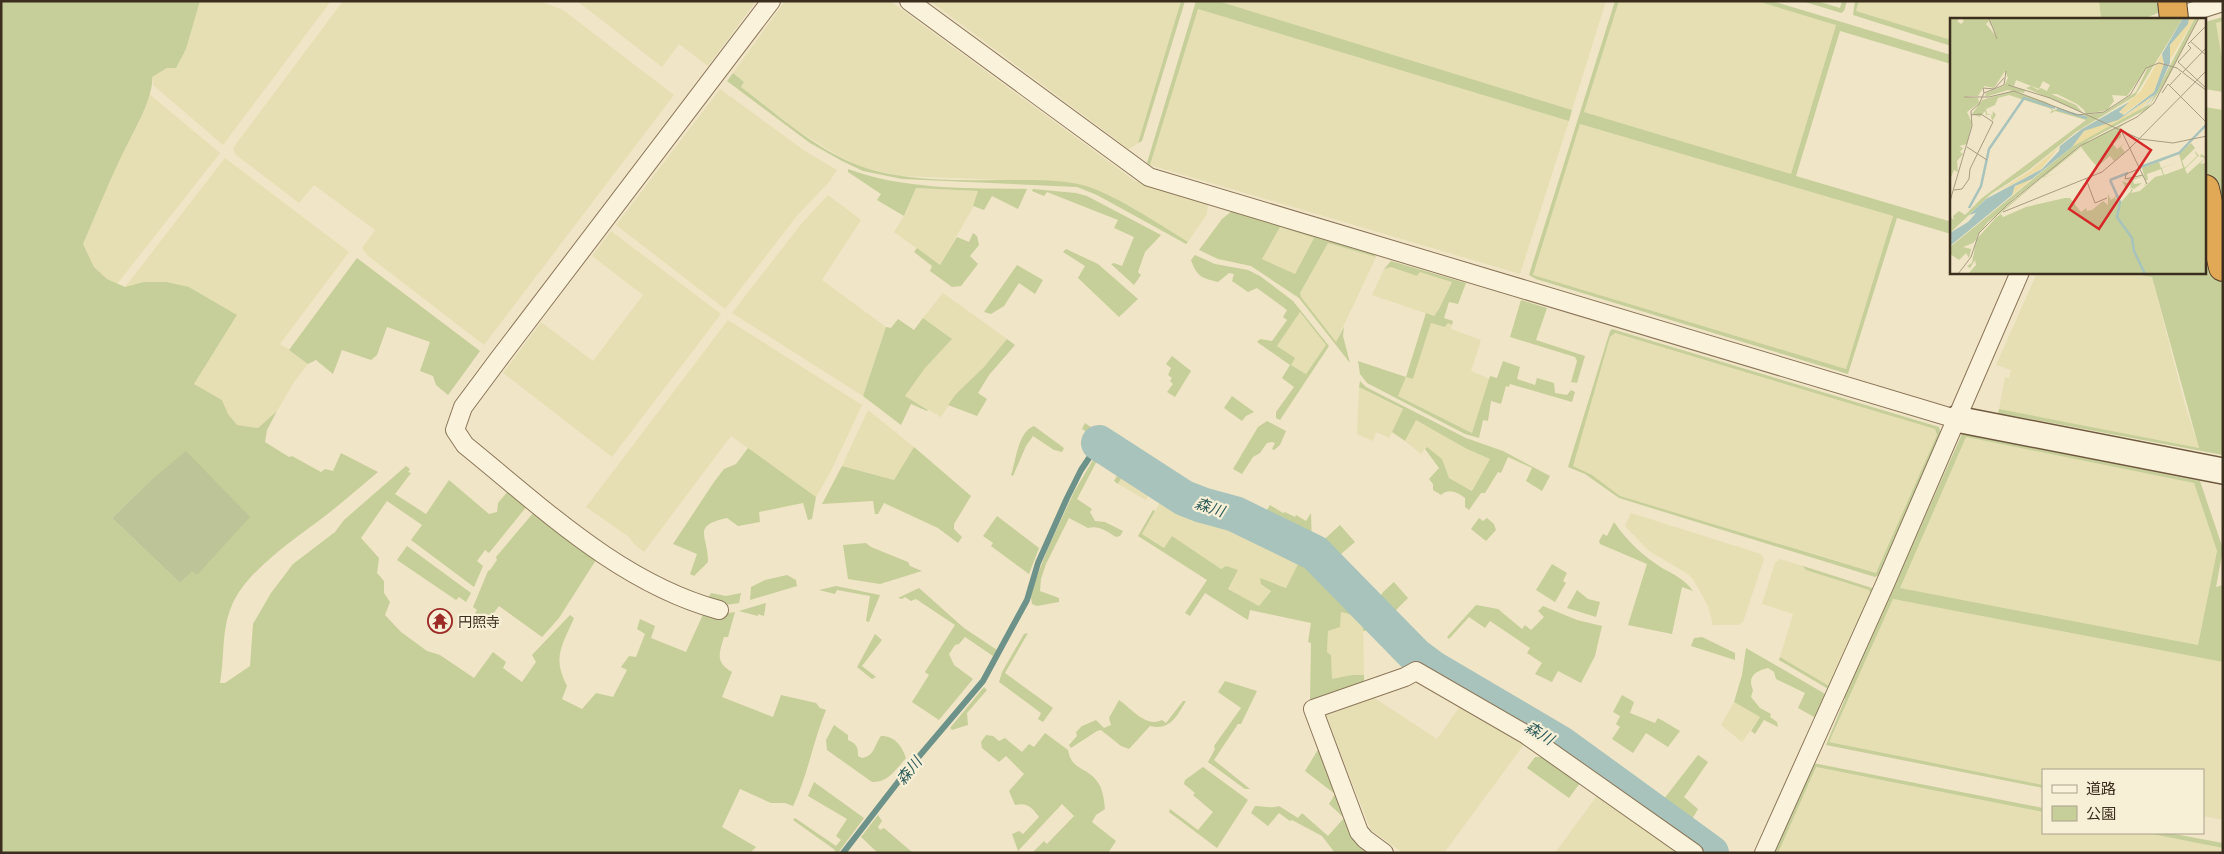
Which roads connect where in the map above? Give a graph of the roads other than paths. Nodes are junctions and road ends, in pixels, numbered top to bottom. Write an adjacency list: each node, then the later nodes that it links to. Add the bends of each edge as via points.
1 (771, 1): 12 (street, via 463,407 454,430 465,445 604,556 632,574 678,596)
2 (908, 1): 10 (street, via 1149,177)
3 (2172, 1): 6 (highway, bridge)
4 (2223, 2): 5 (street)
5 (2172, 18)
6 (2174, 18)
7 (2206, 193): 8 (highway)
8 (2223, 267)
9 (2019, 274): 10 (street)
10 (1956, 419): 11 (street); 15 (street)
11 (2223, 471)
12 (719, 610)
13 (1384, 853): 14 (street, via 1359,832 1313,709 1416,671 1646,810)
14 (1694, 853)
15 (1764, 853)

